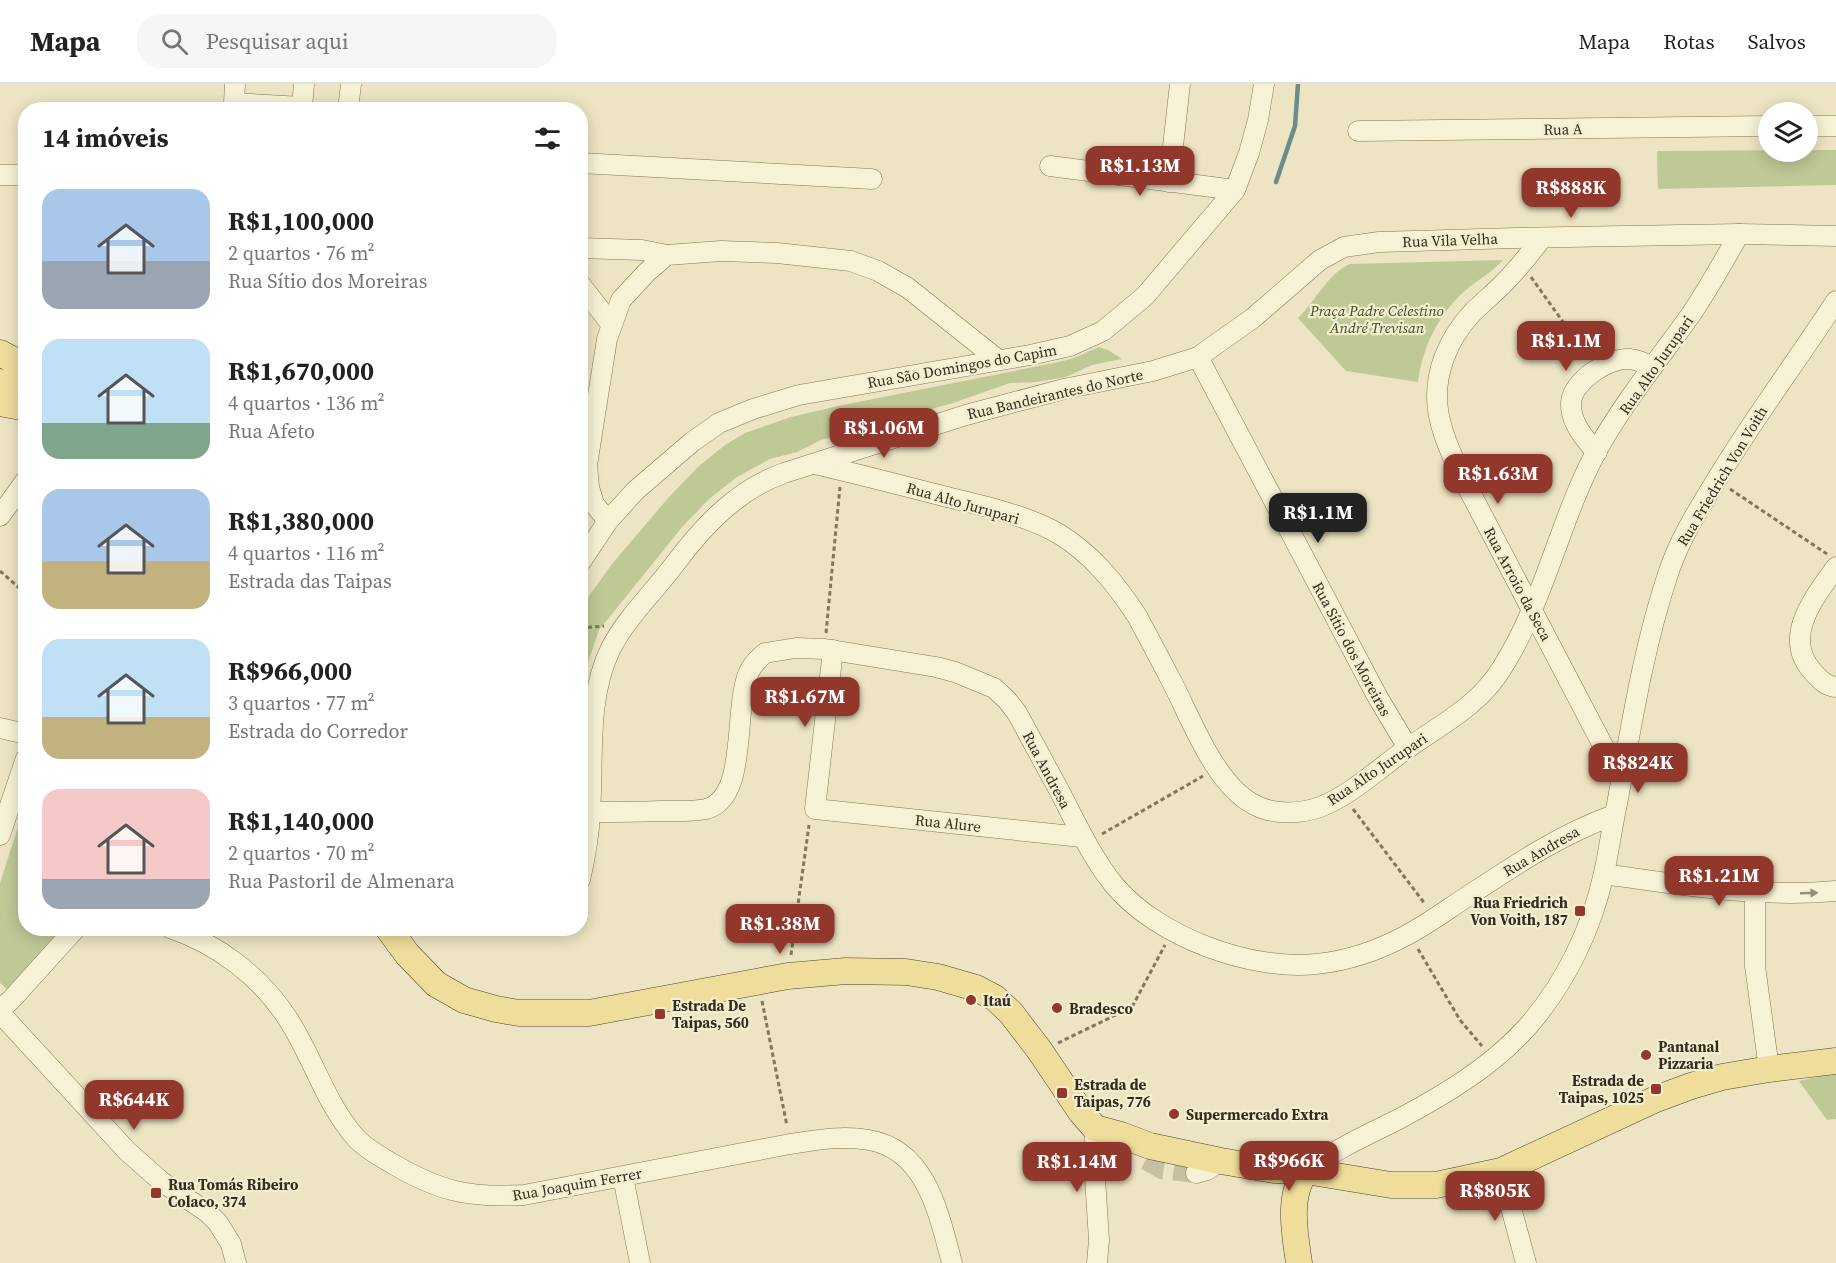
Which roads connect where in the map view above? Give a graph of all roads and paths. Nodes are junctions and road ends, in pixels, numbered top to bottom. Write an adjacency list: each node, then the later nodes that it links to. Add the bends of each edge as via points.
1 (236, 84): 6 (street)
2 (304, 84): 7 (street)
3 (351, 84): 8 (street)
4 (1179, 84): 18 (street)
5 (1264, 84): 19 (street, Rua São Domingos do Capim, via 1249,153)
6 (234, 102)
7 (302, 102)
8 (349, 102)
9 (1758, 126): 12 (street, Rua A)
10 (1818, 126): 11 (street)
11 (1836, 126)
12 (1358, 131)
13 (588, 163): 17 (street)
14 (1050, 166): 18 (street)
15 (0, 175): 16 (street)
16 (18, 175)
17 (872, 179)
18 (1169, 182): 19 (street)
19 (1235, 190): 32 (street, Rua São Domingos do Capim, via 1151,288 1103,331 1070,346)
20 (1739, 234): 21 (street, Rua Vila Velha); 22 (street, Rua Vila Velha); 34 (street, Rua Alto Jurupari, via 1713,282)
21 (1836, 236)
22 (1542, 238): 25 (street, Rua Vila Velha, via 1361,244 1344,247); 26 (street, Rua Arroio da Seca)
23 (588, 248): 24 (street)
24 (667, 255): 29 (street, via 629,289); 32 (street, via 733,251 852,261 908,288)
25 (1320, 260): 31 (street, Rua Bandeirantes do Norte, via 1253,318)
26 (1524, 261): 35 (path); 54 (street, Rua Arroio da Seca, via 1473,312 1451,341 1439,372 1437,397 1442,426 1459,471)
27 (588, 296): 29 (street)
28 (1836, 301): 45 (street, Rua Friedrich Von Voith)
29 (611, 324): 41 (street)
30 (0, 353): 33 (main road)
31 (1198, 357): 42 (street, Rua Bandeirantes do Norte, via 977,412); 59 (street, Rua Sítio dos Moreiras)
32 (997, 359): 48 (street, Rua São Domingos do Capim, via 799,395 719,423 635,491)
33 (18, 363)
34 (1652, 367): 35 (street, via 1629,359); 40 (street, Rua Alto Jurupari)
35 (1598, 369): 40 (street, via 1573,393 1571,404 1577,427)
36 (0, 382): 37 (main road)
37 (18, 388)
38 (0, 403): 39 (main road)
39 (18, 406)
40 (1597, 452): 54 (street, Rua Alto Jurupari)
41 (588, 458)
42 (812, 464): 43 (street, Rua Alto Jurupari); 65 (street, Rua Bandeirantes do Norte, via 766,480 730,502 694,538 626,624 601,677 594,717)
43 (841, 470): 55 (path); 60 (street, Rua Alto Jurupari, via 1026,520 1078,547 1097,564 1137,616)
44 (588, 476): 48 (street, via 594,504)
45 (1716, 481): 50 (path); 61 (street, Rua Friedrich Von Voith, via 1668,572)
46 (18, 491): 47 (street)
47 (0, 516)
48 (608, 521): 49 (street, Rua São Domingos do Capim)
49 (588, 551)
50 (1836, 560)
51 (1836, 567): 56 (street, via 1808,608 1799,639 1801,654 1810,669 1828,686)
52 (0, 571): 53 (path)
53 (18, 587)
54 (1532, 609): 59 (street, Rua Alto Jurupari, via 1491,684 1454,718); 61 (street, Rua Arroio da Seca)
55 (829, 650): 64 (street); 65 (street, Rua Andresa, via 796,648 765,653 750,670 743,690 730,789 719,803 690,811); 69 (street, Rua Andresa, via 945,670 994,688 1017,712)
56 (1836, 687)
57 (0, 728): 58 (street)
58 (18, 732)
59 (1408, 748): 63 (street, Rua Alto Jurupari)
60 (1218, 768): 63 (street, Rua Alto Jurupari, via 1242,797 1274,811 1306,811); 69 (path)
61 (1621, 780): 66 (street, Rua Friedrich Von Voith)
62 (18, 782): 68 (street)
63 (1342, 795): 73 (path)
64 (814, 809): 69 (street, Rua Alure); 79 (path)
65 (590, 812): 67 (street)
66 (1614, 815): 70 (street, Rua Friedrich Von Voith); 73 (street, Rua Andresa, via 1565,836)
67 (588, 826)
68 (0, 836)
69 (1084, 841): 74 (street, Rua Andresa, via 1127,899)
70 (1604, 874): 72 (street); 83 (street, Rua Friedrich Von Voith, via 1590,923 1565,974 1528,1025)
71 (1836, 891): 72 (street, one-way to 71)
72 (1755, 892): 85 (street, via 1755,966)
73 (1435, 918): 75 (street, Rua Andresa)
74 (1173, 931): 75 (street, Rua Andresa, via 1217,950 1289,965 1333,962); 82 (path, via 1132,1007)
75 (1409, 934): 83 (path, via 1460,1020)
76 (69, 936): 81 (street)
77 (190, 936): 93 (street, Rua Joaquim Ferrer, via 231,959 267,992 289,1020 339,1114 358,1139 408,1173 461,1194 489,1197 524,1195)
78 (394, 936): 79 (main road, via 436,984 464,1000 519,1013 589,1013)
79 (788, 976): 82 (main road, via 879,971 960,982 995,998)
80 (761, 996): 87 (path)
81 (0, 1011): 94 (street, via 128,1151 218,1223 231,1244)
82 (1040, 1051): 86 (main road)
83 (1493, 1059): 90 (street, Rua Friedrich Von Voith, via 1434,1099)
84 (1836, 1061): 85 (main road)
85 (1769, 1069): 91 (main road, via 1722,1077 1674,1092)
86 (1095, 1128): 88 (main road); 97 (street)
87 (790, 1144): 93 (street, Rua Joaquim Ferrer); 96 (street, Rua Joaquim Ferrer, via 850,1138 897,1151 921,1175 930,1191)
88 (1135, 1146): 89 (main road); 90 (main road, via 1161,1135 1277,1158)
89 (1221, 1161): 90 (main road); 92 (street)
90 (1306, 1171): 91 (main road, via 1391,1185 1415,1185 1460,1181); 98 (main road, via 1296,1191)
91 (1501, 1171): 99 (street)
92 (1196, 1173)
93 (622, 1177): 95 (street)
94 (236, 1263)
95 (640, 1263)
96 (952, 1263)
97 (1097, 1263)
98 (1299, 1263)
99 (1526, 1263)

